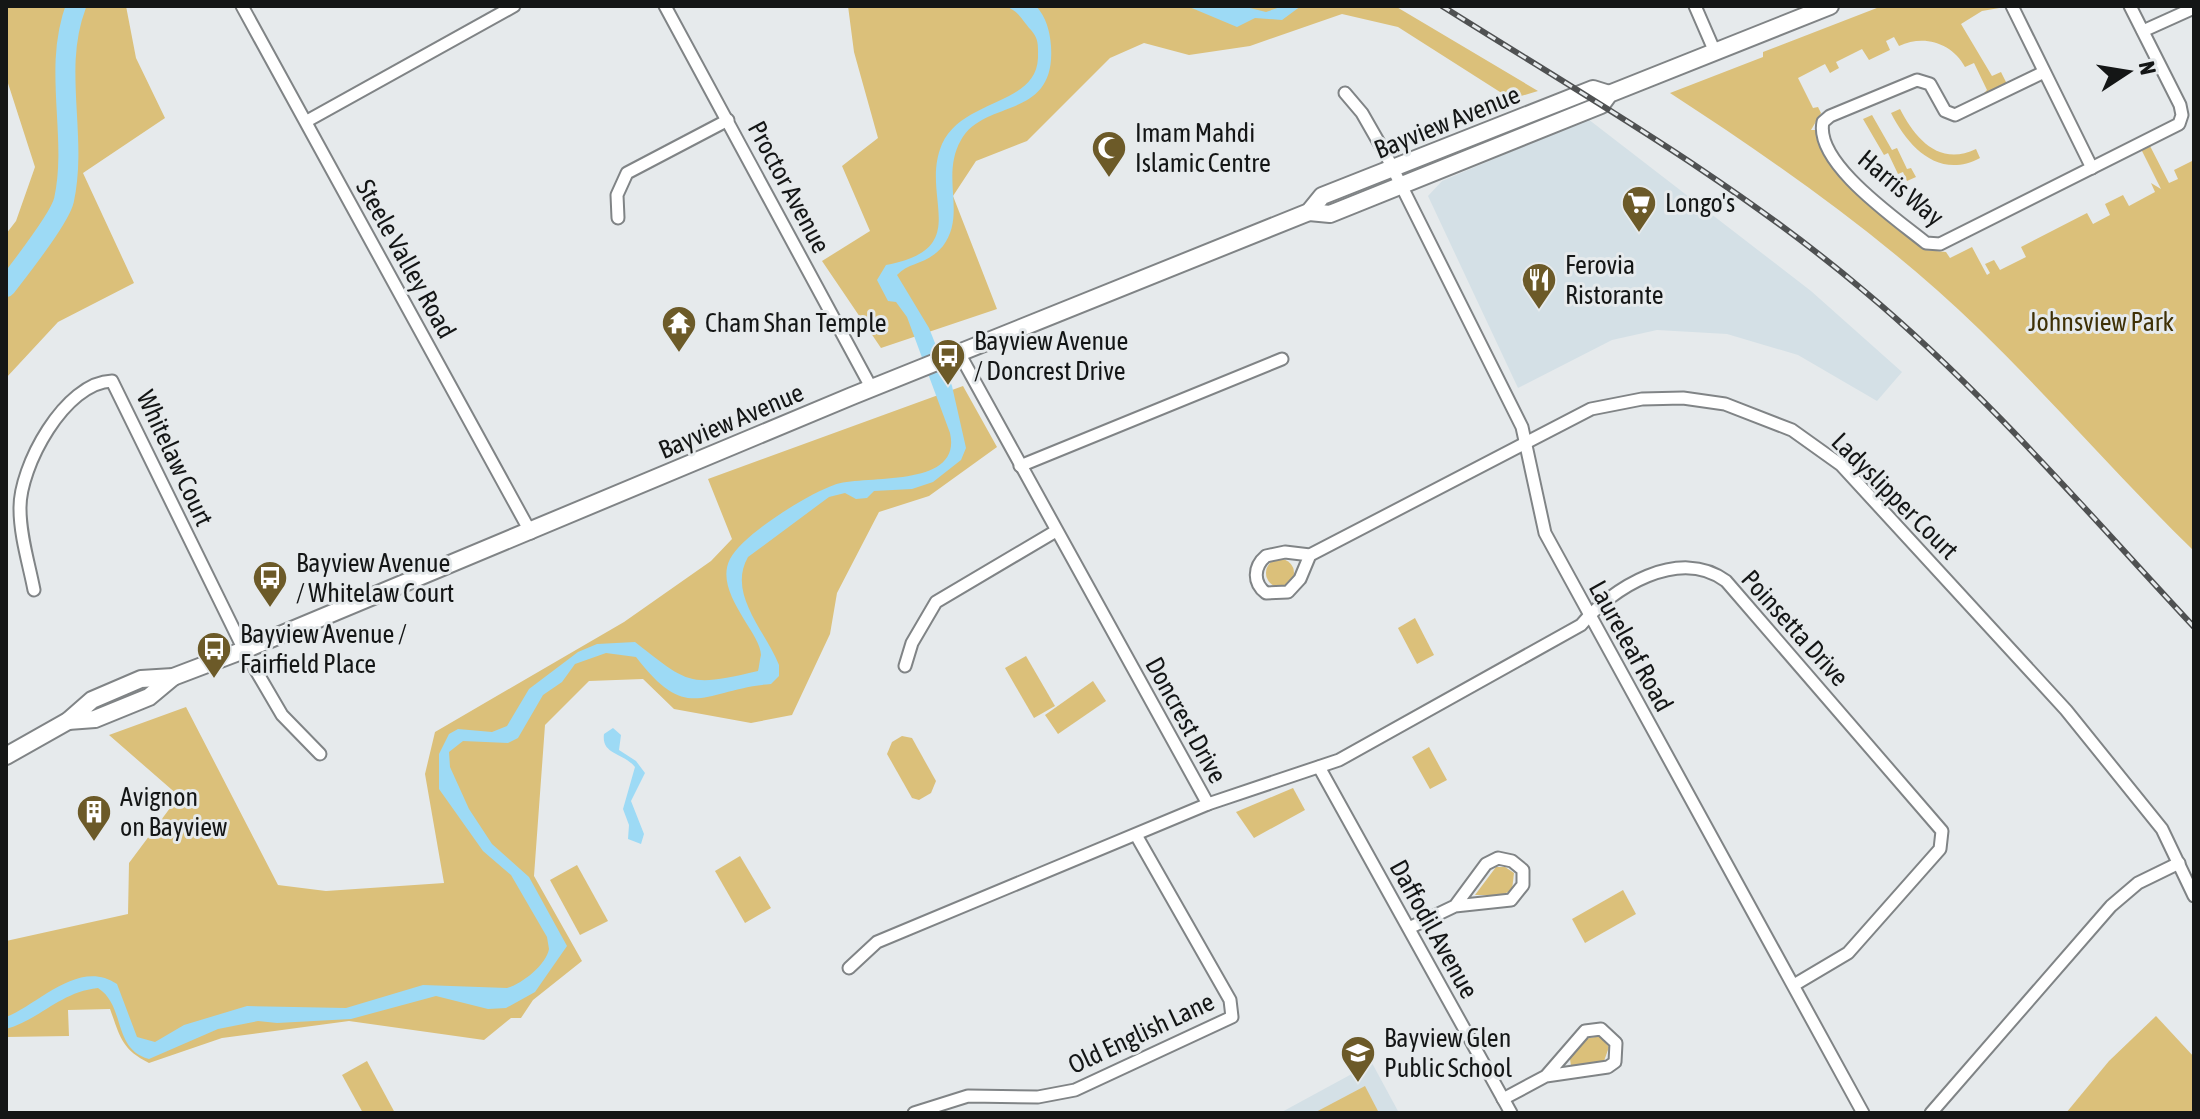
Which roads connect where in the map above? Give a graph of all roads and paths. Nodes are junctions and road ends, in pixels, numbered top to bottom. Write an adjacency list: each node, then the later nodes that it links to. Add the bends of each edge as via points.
1 (242, 6): 15 (street, Steele Valley Road)
2 (514, 6): 15 (street)
3 (665, 6): 14 (street, Proctor Avenue)
4 (1695, 6): 10 (street)
5 (1830, 6): 10 (main road, Bayview Avenue)
6 (2012, 6): 11 (street)
7 (2130, 6): 9 (street, Harris Way)
8 (2194, 8): 9 (street)
9 (2143, 31): 16 (street, Harris Way, via 2180,105 2181,118 2173,128)
10 (1715, 52): 13 (main road, Bayview Avenue)
11 (2044, 72): 16 (street); 16 (street, Harris Way, via 1955,115 1944,109 1928,82 1917,80 1830,116 1823,122 1823,133 1847,177 1933,246)
12 (1345, 93): 17 (street, Laureleaf Road, via 1362,113)
13 (1609, 94): 17 (main road, Bayview Avenue, via 1593,89); 18 (main road, Bayview Avenue, via 1601,105)
14 (728, 120): 20 (street, via 627,173 617,195); 23 (street, Proctor Avenue)
15 (307, 121): 27 (street, Steele Valley Road)
16 (2092, 168)
17 (1392, 170): 18 (street, Laureleaf Road); 19 (main road, Bayview Avenue, via 1322,196)
18 (1400, 186): 19 (main road, Bayview Avenue, via 1330,214); 24 (street, Laureleaf Road)
19 (1309, 212): 21 (main road, Bayview Avenue)
20 (618, 218)
21 (954, 354): 23 (main road, Bayview Avenue); 25 (street, Doncrest Drive)
22 (1282, 359): 25 (street)
23 (872, 389): 27 (main road, Bayview Avenue)
24 (1527, 440): 28 (street, Ladyslipper Court); 30 (street, Laureleaf Road, via 1541,524); 38 (street, Ladyslipper Court, via 1591,409 1642,399 1725,404 1792,430 1841,465 2066,710 2162,829)
25 (1020, 466): 26 (street, Doncrest Drive)
26 (1056, 531): 32 (street, via 936,602); 36 (street, Doncrest Drive)
27 (531, 533): 31 (main road, Bayview Avenue)
28 (1310, 555): 28 (street, Ladyslipper Court, via 1266,556 1256,569 1260,589 1272,595 1288,592)
29 (34, 590): 31 (street, Whitelaw Court, via 20,509 29,472 63,409 88,387 112,381)
30 (1589, 617): 35 (street, Poinsetta Drive); 43 (street, Laureleaf Road); 43 (street, Poinsetta Drive, via 1598,605 1652,574 1696,569 1719,576 1940,826 1940,849 1848,953)
31 (244, 650): 33 (street, via 282,715); 34 (main road, Bayview Avenue, via 173,677 146,677 116,689)
32 (905, 666)
33 (320, 754)
34 (6, 756)
35 (1319, 767): 36 (street, Poinsetta Drive); 41 (street, Daffodil Avenue)
36 (1208, 804): 37 (street, Doncrest Drive)
37 (1136, 835): 42 (street, Doncrest Drive, via 877,942); 46 (street, Old English Lane, via 1230,1000 1232,1017 1075,1090 1038,1097 968,1096)
38 (2179, 863): 39 (street, Ladyslipper Court); 49 (street, via 2138,883 2111,906)
39 (2194, 896)
40 (1455, 906): 40 (street, via 1511,900 1523,885 1523,870 1498,858 1486,864); 41 (street)
41 (1409, 928): 45 (street, Daffodil Avenue)
42 (849, 968)
43 (1794, 985): 48 (street, Laureleaf Road)
44 (1546, 1076): 44 (street, via 1608,1067 1615,1062 1616,1043 1601,1029 1585,1031); 45 (street)
45 (1503, 1099): 47 (street, Daffodil Avenue)
46 (914, 1113)
47 (1511, 1113)
48 (1863, 1113)
49 (1931, 1113)

